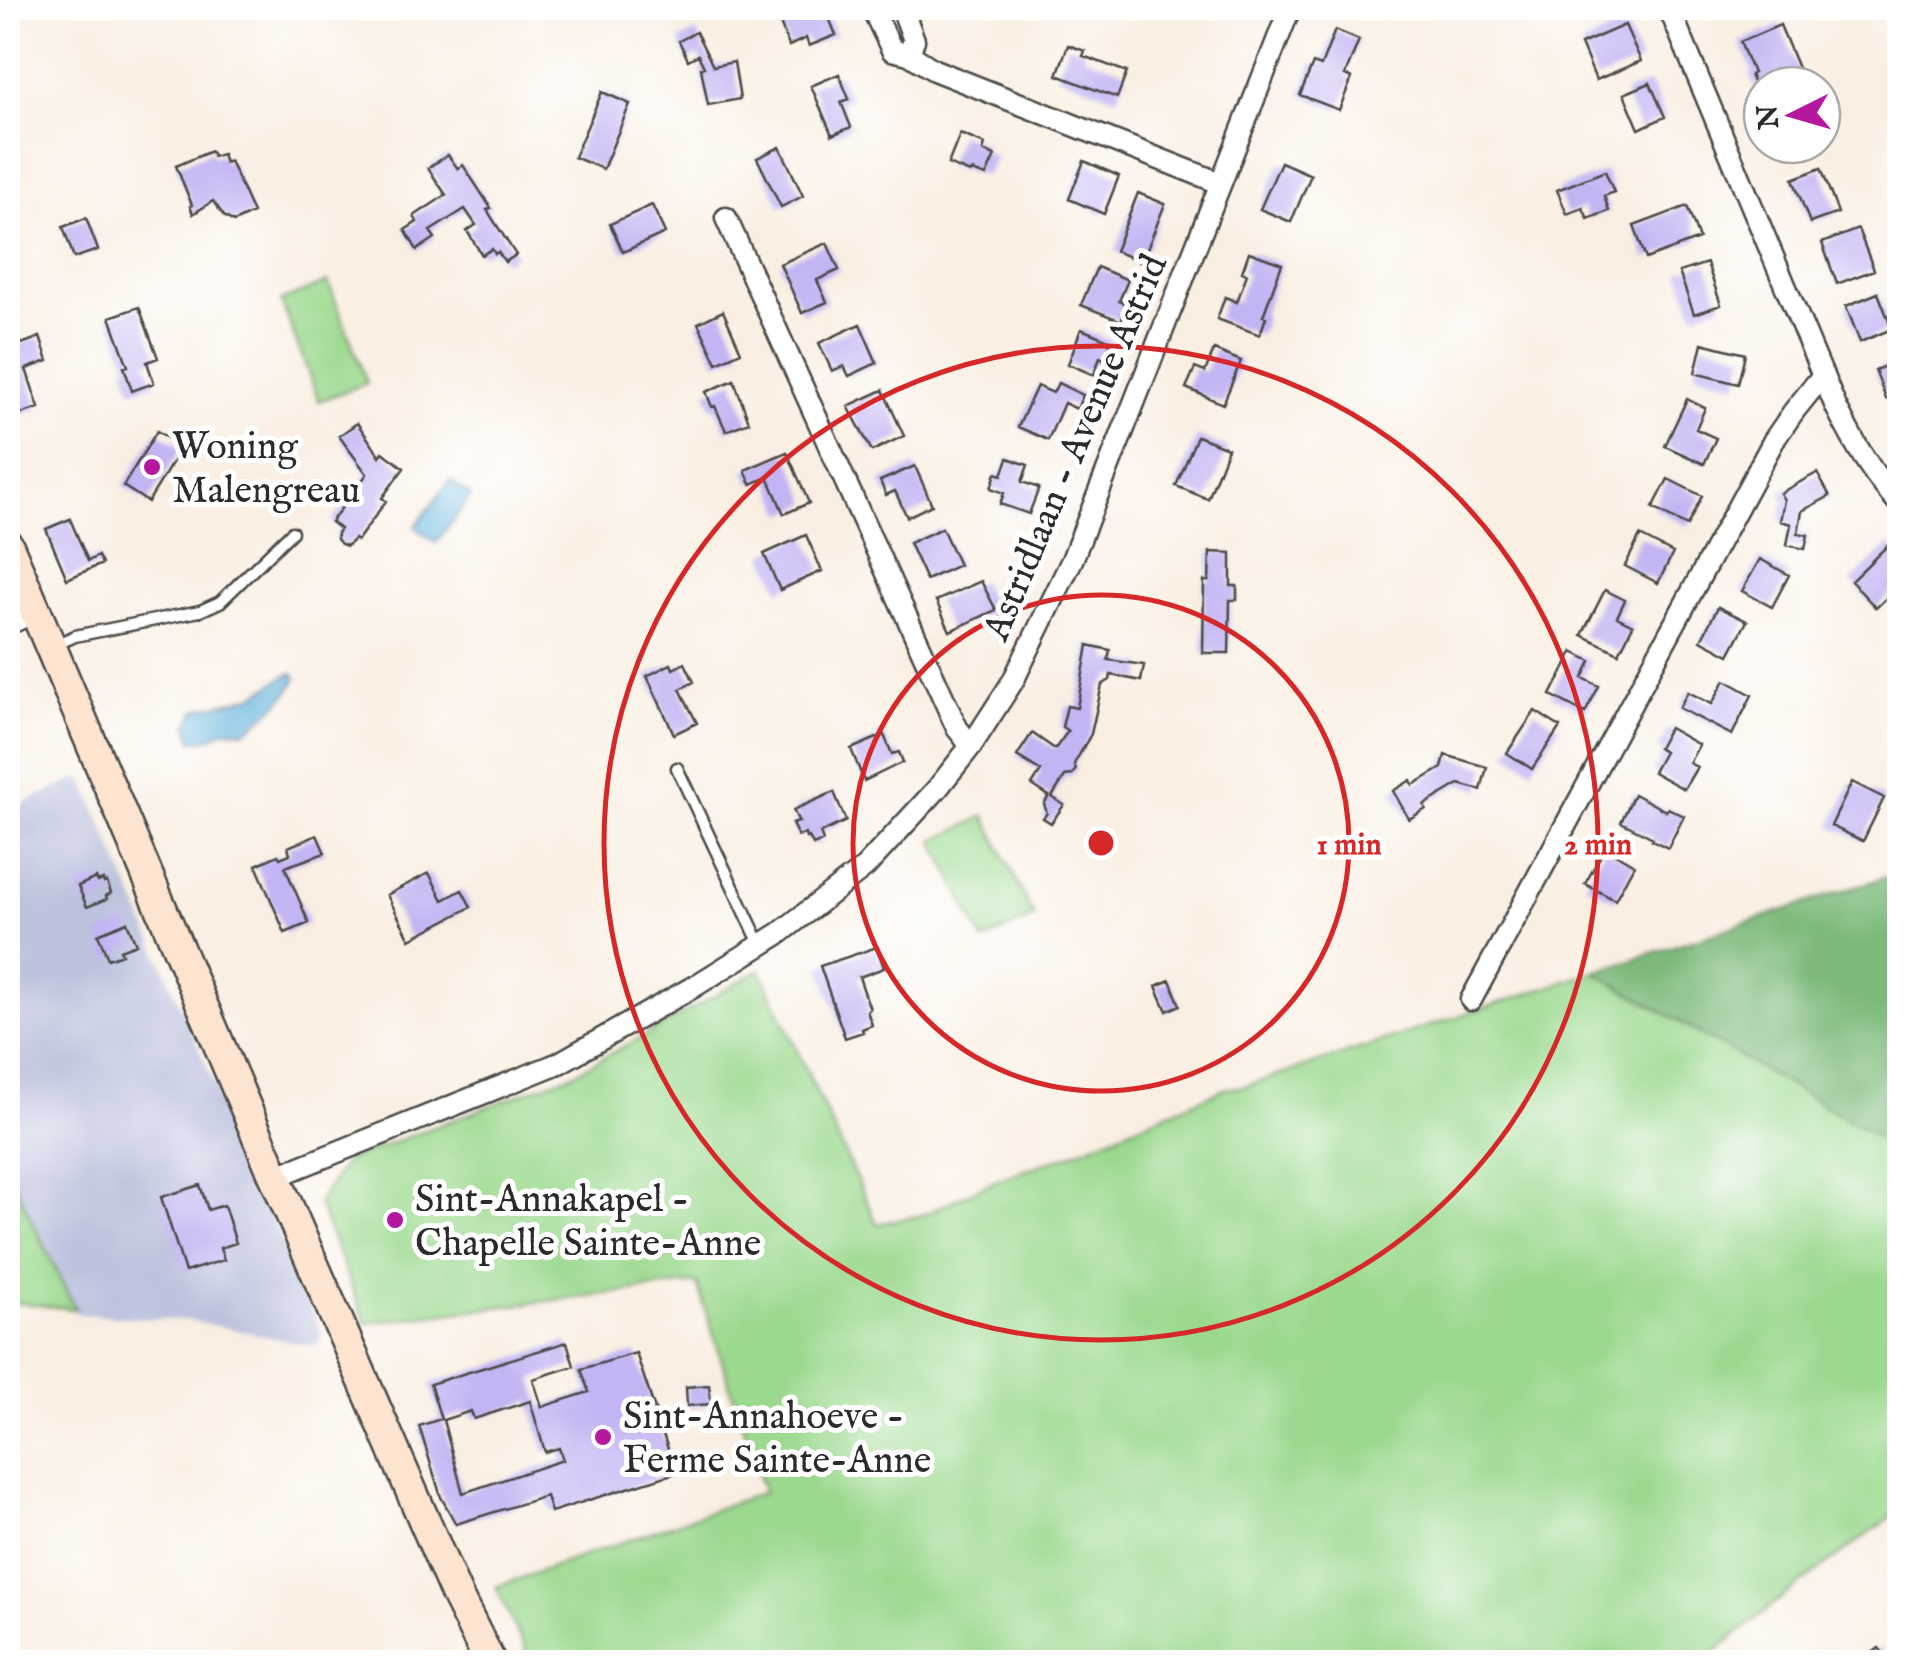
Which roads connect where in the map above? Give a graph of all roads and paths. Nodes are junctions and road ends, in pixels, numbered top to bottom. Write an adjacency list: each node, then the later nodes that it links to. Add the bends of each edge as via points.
1 (872, 8): 5 (street, via 892,50)
2 (902, 8): 5 (street, via 914,40)
3 (1290, 8): 6 (street, Astridlaan - Avenue Astrid)
4 (1669, 8): 8 (street)
5 (910, 54): 6 (street, via 934,70)
6 (1220, 183): 14 (street, Astridlaan - Avenue Astrid, via 1064,576 1013,681)
7 (726, 218): 14 (street, via 957,728)
8 (1823, 376): 9 (street, via 1858,452); 17 (street, via 1774,440)
9 (1900, 504)
10 (292, 532): 13 (lane, via 220,602)
11 (8, 546): 12 (street)
12 (22, 618): 13 (street)
13 (50, 647): 18 (street)
14 (971, 746): 16 (street, Astridlaan - Avenue Astrid, via 866,867)
15 (678, 768): 16 (lane)
16 (760, 946): 18 (street, Astridlaan - Avenue Astrid, via 558,1063)
17 (1471, 1000)
18 (275, 1177): 19 (street)
19 (490, 1662)

